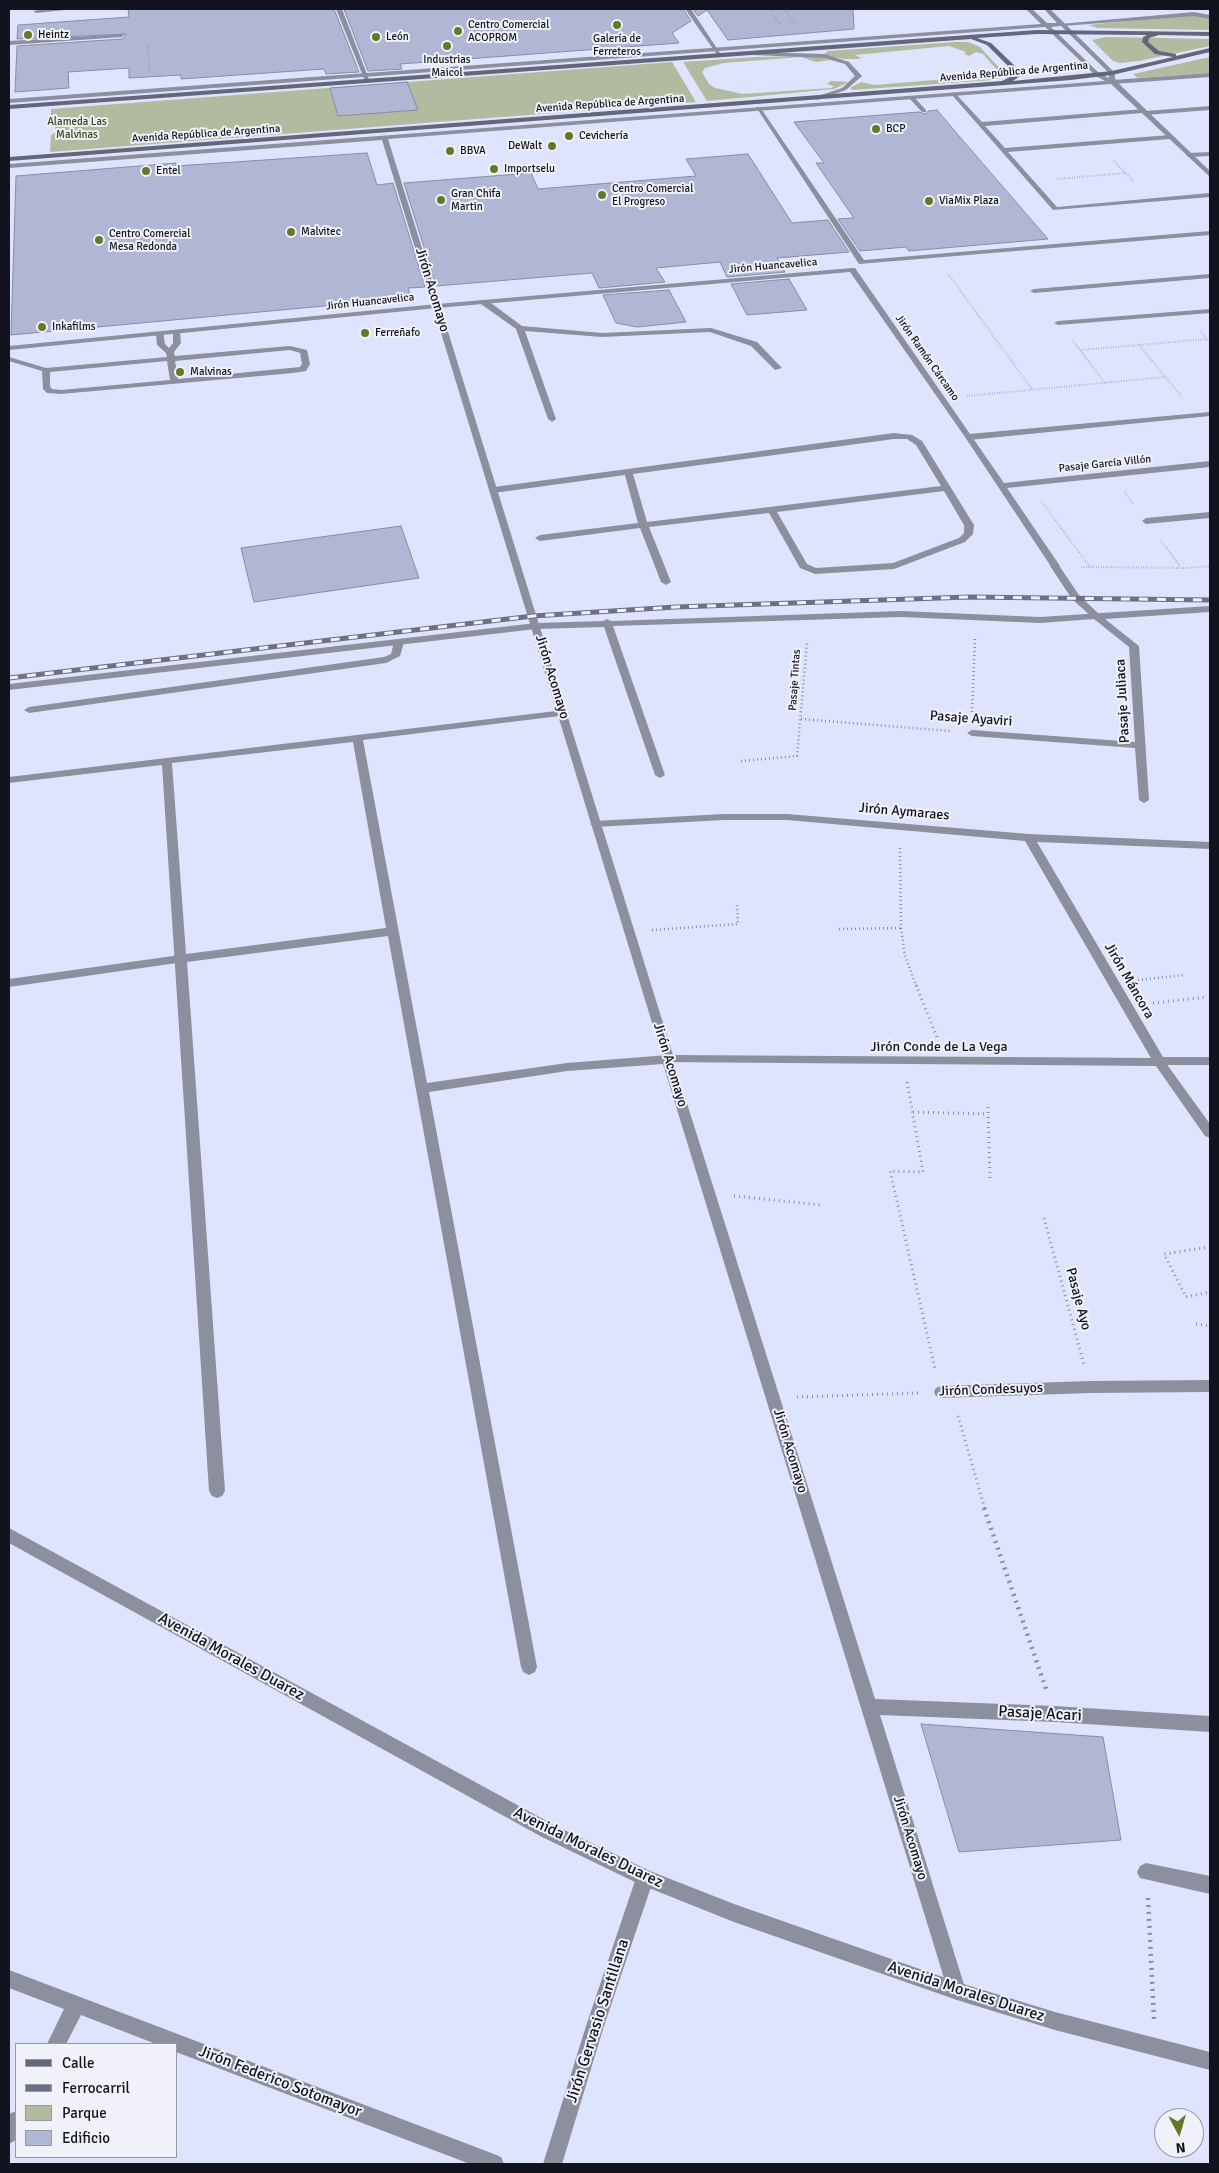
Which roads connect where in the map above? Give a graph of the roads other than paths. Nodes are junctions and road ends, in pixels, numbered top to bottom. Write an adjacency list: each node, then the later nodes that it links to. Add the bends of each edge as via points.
1 (72, 9): 6 (street)
2 (340, 9): 25 (street)
3 (688, 9): 17 (street)
4 (1029, 9): 9 (street)
5 (1047, 9): 8 (street)
6 (36, 11)
7 (1210, 17): 8 (street, via 1191,14)
8 (1063, 24): 9 (street); 11 (street)
9 (1046, 25): 10 (street); 17 (street)
10 (1053, 32): 11 (main road); 15 (main road); 24 (street)
11 (1071, 32): 12 (main road); 22 (street)
12 (1169, 34): 13 (main road); 21 (main road, via 1144,39 1158,53)
13 (1210, 34)
14 (122, 35): 16 (street)
15 (956, 38): 19 (main road); 27 (main road, via 989,44 1015,69 1017,76 1012,80)
16 (9, 43)
17 (716, 49): 20 (street); 25 (street)
18 (1210, 50): 21 (main road, Avenida República de Argentina)
19 (746, 54): 20 (main road); 30 (street, via 818,55 847,62 859,76 844,89)
20 (720, 55): 25 (main road)
21 (1187, 55): 22 (main road, Avenida República de Argentina)
22 (1112, 73): 24 (main road, Avenida República de Argentina); 26 (street)
23 (1210, 75): 26 (street, Avenida República de Argentina)
24 (1098, 76): 26 (street); 27 (main road, Avenida República de Argentina)
25 (367, 78): 31 (street); 32 (main road)
26 (1113, 82): 28 (street, Avenida República de Argentina); 36 (street)
27 (995, 84): 30 (main road, Avenida República de Argentina)
28 (954, 94): 29 (street, Avenida República de Argentina); 37 (street)
29 (912, 97): 33 (street, Avenida República de Argentina); 35 (street)
30 (817, 98): 43 (main road, Avenida República de Argentina)
31 (9, 101)
32 (9, 108)
33 (758, 108): 38 (street, Avenida República de Argentina); 48 (street)
34 (1210, 108): 36 (street)
35 (924, 111)
36 (1144, 112): 37 (street); 39 (street)
37 (981, 124): 40 (street)
38 (384, 137): 44 (street, Avenida República de Argentina); 53 (street, Jirón Acomayo)
39 (1170, 137): 40 (street); 42 (street)
40 (1004, 150): 46 (street, via 1055,208)
41 (1210, 154): 42 (street)
42 (1189, 155): 45 (street)
43 (9, 159)
44 (9, 166)
45 (1210, 175)
46 (1210, 195)
47 (1210, 233): 48 (street)
48 (862, 262): 49 (street)
49 (852, 270): 52 (street, Jirón Huancavelica); 67 (street, Jirón Ramón Cárcamo)
50 (1210, 276): 51 (street)
51 (1034, 291)
52 (484, 302): 53 (street, Jirón Huancavelica); 56 (street)
53 (437, 306): 57 (street, Jirón Huancavelica); 72 (street, Jirón Acomayo)
54 (1210, 311): 55 (street)
55 (1058, 323)
56 (520, 328): 62 (street, via 602,335 711,330 754,344); 66 (street)
57 (176, 332): 58 (street, Jirón Huancavelica); 60 (street, via 177,343)
58 (160, 334): 59 (street, Jirón Huancavelica); 60 (street, via 161,345)
59 (9, 348)
60 (171, 356): 63 (street); 64 (street); 64 (street, via 290,348 304,352 306,364 303,369 293,371)
61 (9, 359): 63 (street)
62 (778, 368)
63 (46, 370): 64 (street, via 46,387 56,392)
64 (174, 382)
65 (1210, 414): 67 (street)
66 (552, 419)
67 (969, 437): 70 (street, Jirón Ramón Cárcamo)
68 (1210, 464): 70 (street, Pasaje García Villón)
69 (628, 472): 71 (street, via 894,436 909,437 919,443); 72 (street); 76 (street)
70 (1001, 486): 80 (street, Jirón Ramón Cárcamo, via 1076,597)
71 (946, 488): 73 (street); 73 (street, via 969,526 968,534 950,546 894,566 840,571 815,571 803,566)
72 (494, 490): 82 (street, Jirón Acomayo)
73 (770, 509): 76 (street)
74 (1210, 514): 75 (street)
75 (1146, 522)
76 (643, 524): 77 (street); 78 (street)
77 (540, 538)
78 (666, 582)
79 (1210, 609): 80 (street)
80 (1098, 618): 81 (street, via 1040,620 901,614); 89 (street, Pasaje Juliaca, via 1134,646)
81 (607, 622): 82 (street); 91 (street)
82 (536, 626): 83 (street); 86 (street, Jirón Acomayo)
83 (399, 642): 84 (street); 85 (street, via 395,656 386,660)
84 (9, 687)
85 (30, 710)
86 (564, 713): 88 (street); 94 (street, Jirón Acomayo)
87 (972, 733): 89 (street, Pasaje Ayaviri)
88 (358, 738): 90 (street); 97 (street)
89 (1138, 745): 93 (street, Pasaje Juliaca)
90 (167, 761): 92 (street); 98 (street)
91 (660, 775)
92 (9, 780)
93 (1144, 800)
94 (595, 824): 95 (street, Jirón Aymaraes, via 787,817); 100 (street, Jirón Acomayo)
95 (1029, 838): 96 (street, Jirón Aymaraes); 102 (street, Jirón Máncora)
96 (1210, 845)
97 (393, 931): 98 (street); 103 (street)
98 (180, 959): 99 (street); 107 (street)
99 (9, 983)
100 (668, 1059): 102 (street, Jirón Conde de La Vega); 103 (street, Jirón Conde de La Vega, via 567,1067); 110 (street, Jirón Acomayo)
101 (1210, 1061): 102 (street, Jirón Conde de La Vega)
102 (1159, 1062): 104 (street, Jirón Máncora)
103 (422, 1088): 109 (street)
104 (1210, 1133)
105 (1210, 1386): 106 (street, Jirón Condesuyos)
106 (946, 1392)
107 (217, 1491)
108 (10, 1539): 113 (street, Avenida Morales Duarez, via 548,1831)
109 (529, 1667)
110 (869, 1707): 111 (street, Pasaje Acari); 116 (street, Jirón Acomayo)
111 (1210, 1724)
112 (1146, 1872): 114 (street)
113 (645, 1878): 116 (street, Avenida Morales Duarez, via 734,1913); 123 (street, Jirón Gervasio Santillana)
114 (1210, 1885)
115 (9, 1979): 117 (street, Jirón Federico Sotomayor)
116 (957, 1991): 119 (street, Avenida Morales Duarez)
117 (77, 2004): 118 (street); 122 (street, Jirón Federico Sotomayor)
118 (57, 2043)
119 (1210, 2061)
120 (15, 2122): 121 (street)
121 (9, 2134)
122 (494, 2164)
123 (552, 2164)

